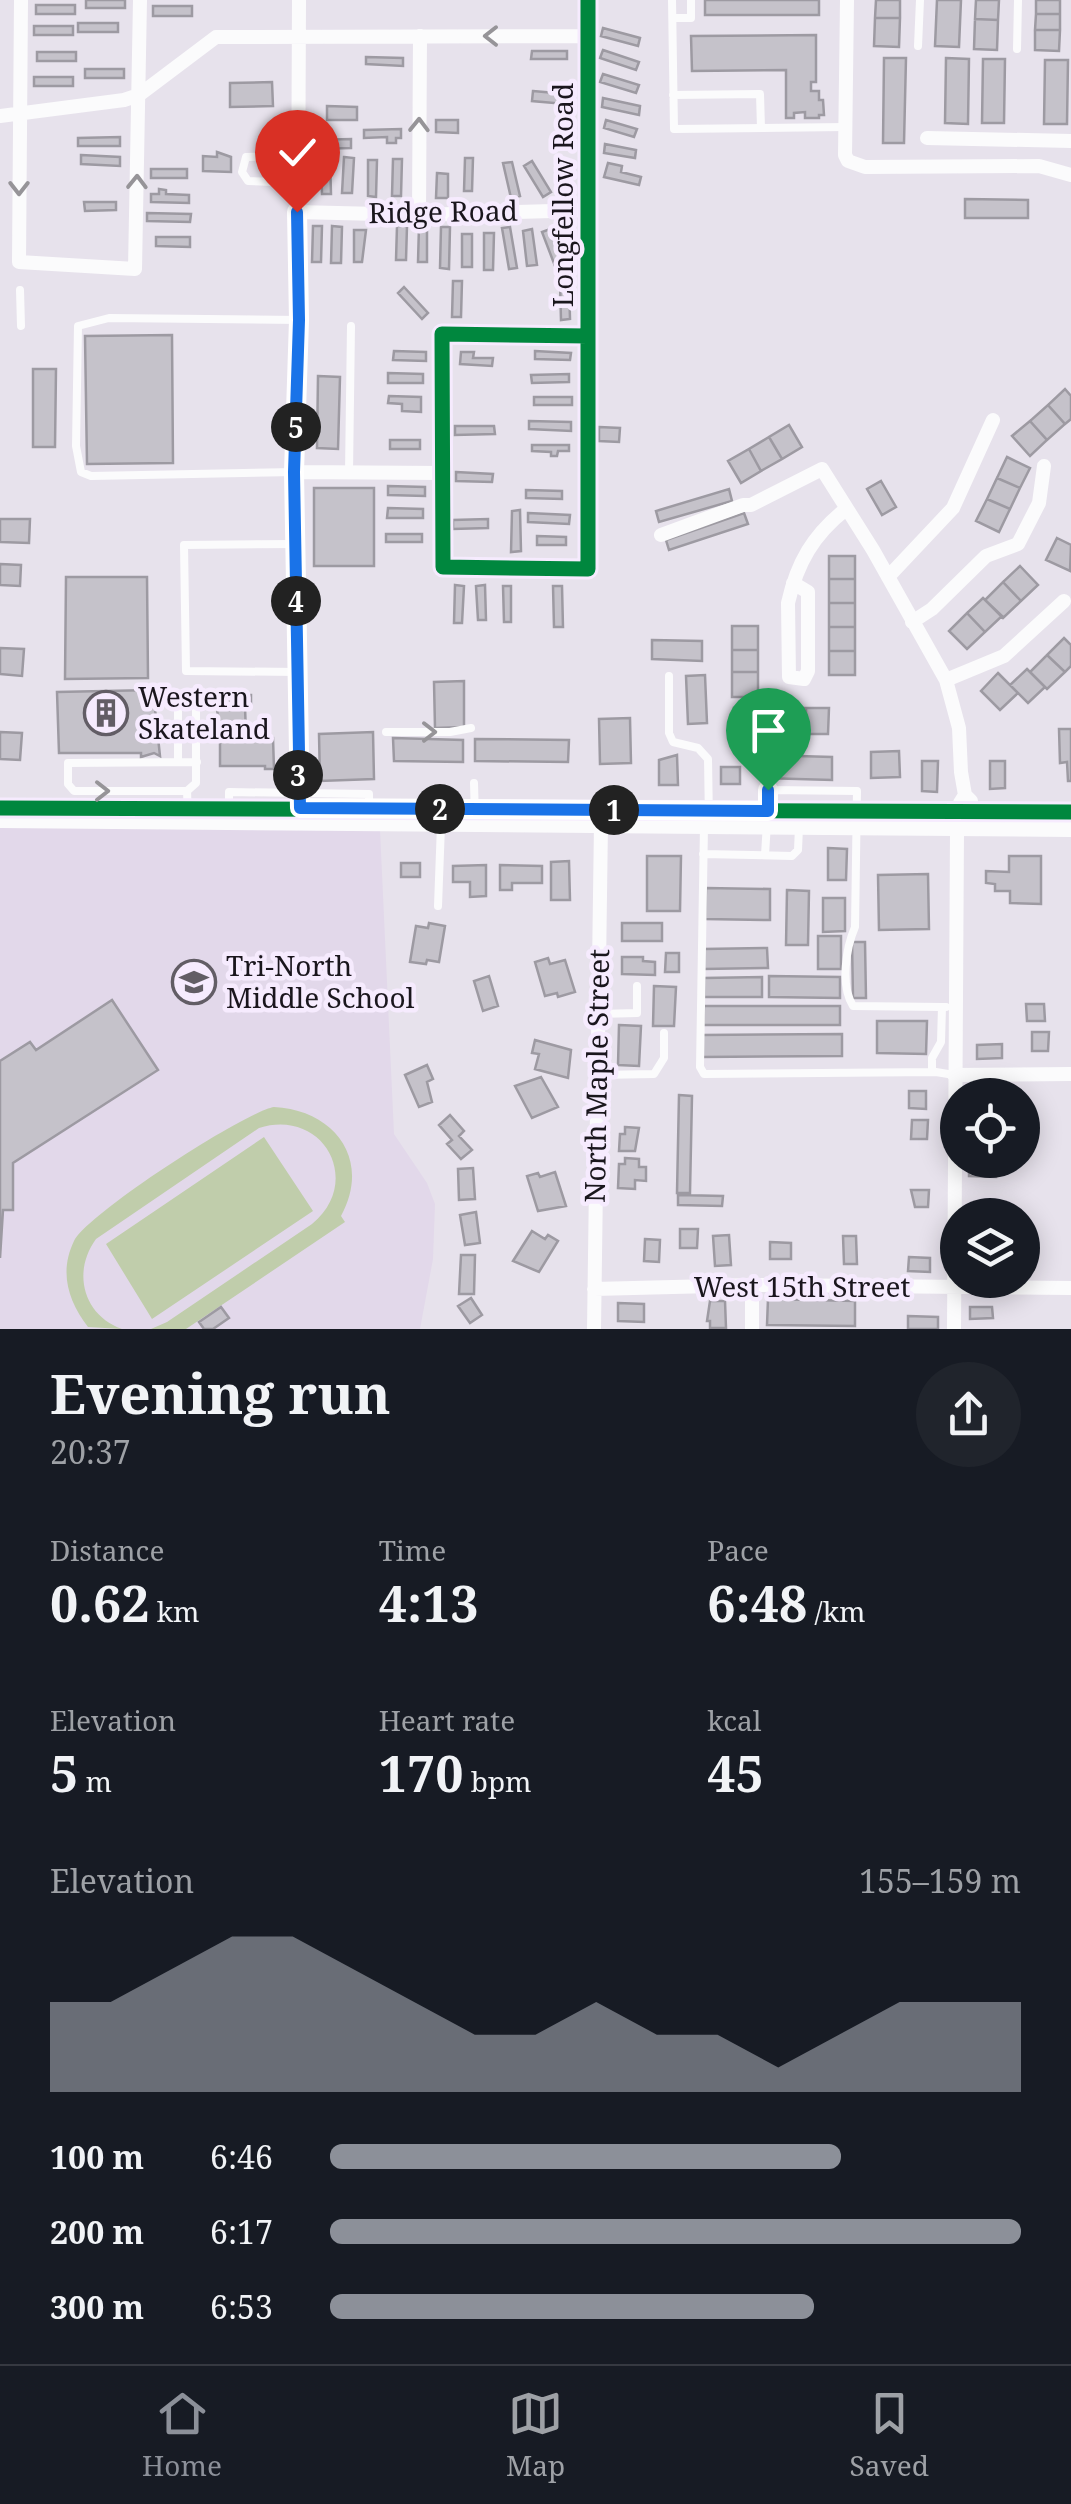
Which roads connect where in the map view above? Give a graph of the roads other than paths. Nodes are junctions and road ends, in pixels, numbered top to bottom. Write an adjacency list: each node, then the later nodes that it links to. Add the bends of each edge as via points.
1 (20, 0): 18 (street)
2 (140, 0): 16 (street)
3 (299, 0): 11 (street)
4 (588, 0): 13 (street, Longfellow Road)
5 (672, 0): 10 (lane)
6 (691, 0): 10 (lane, via 692,18)
7 (847, 0): 20 (street)
8 (920, 0): 14 (lane)
9 (1018, 0): 15 (lane)
10 (672, 18): 17 (lane)
11 (299, 34): 12 (street); 16 (street, via 216,37); 24 (street)
12 (420, 36): 13 (street, one-way to 12); 29 (street, one-way to 12)
13 (588, 36): 27 (street, Longfellow Road)
14 (918, 46)
15 (1018, 49)
16 (139, 95): 18 (street); 18 (street, one-way to 16, via 19,262 135,269)
17 (674, 95): 21 (lane, via 760,94); 21 (lane, via 674,129)
18 (20, 113): 19 (street)
19 (0, 116)
20 (846, 127): 21 (lane); 25 (street, via 845,155 854,164 1039,166)
21 (761, 128)
22 (927, 138): 23 (street)
23 (1071, 141)
24 (298, 156): 26 (street); 26 (lane, via 246,156 242,172 248,180)
25 (1071, 175)
26 (298, 183): 28 (street)
27 (588, 210): 29 (street, Ridge Road); 34 (street, Longfellow Road)
28 (297, 212): 29 (street, Ridge Road); 31 (street)
29 (418, 215)
30 (20, 290): 32 (lane)
31 (299, 320): 37 (street); 37 (lane, via 108,318 78,326 81,472)
32 (21, 326)
33 (351, 326): 38 (lane)
34 (588, 336): 39 (street, via 442,334); 39 (street, Longfellow Road, via 588,569 443,567)
35 (994, 420): 43 (street, via 953,508)
36 (1044, 466): 46 (street, via 1038,503 1018,544 986,556)
37 (294, 472): 38 (street); 42 (street)
38 (350, 472): 39 (street)
39 (441, 473)
40 (846, 509): 41 (street, via 822,468 751,505); 43 (street); 44 (street, via 810,544)
41 (661, 535)
42 (296, 544): 47 (street); 47 (lane, via 184,545 186,671)
43 (888, 577): 46 (street)
44 (793, 583): 44 (street, via 789,678 796,680 808,672 808,592)
45 (1064, 601): 49 (street, via 1004,656)
46 (912, 622): 49 (street)
47 (297, 672): 56 (street)
48 (669, 676): 65 (lane, via 668,733 708,759)
49 (946, 680): 69 (street, via 971,802)
50 (471, 728): 51 (lane, one-way to 50)
51 (386, 732)
52 (178, 762): 53 (lane); 53 (lane, via 178,699 196,700); 55 (lane, one-way to 55, via 68,764 68,784 74,791)
53 (196, 762): 55 (lane, via 196,783)
54 (474, 783): 63 (lane)
55 (188, 791): 58 (lane)
56 (298, 792): 59 (lane, via 229,792); 60 (street); 61 (lane, via 369,794)
57 (0, 818): 58 (main road)
58 (188, 820): 59 (main road)
59 (229, 820): 60 (main road)
60 (301, 821): 61 (main road)
61 (369, 821): 62 (main road)
62 (442, 821): 63 (main road); 73 (lane)
63 (476, 821): 64 (main road)
64 (601, 823): 65 (main road); 76 (street, North Maple Street)
65 (706, 825): 66 (main road); 71 (lane)
66 (766, 825): 67 (main road); 68 (lane, via 768,790 857,790); 72 (lane)
67 (800, 826): 68 (main road); 72 (lane, via 792,856)
68 (857, 826): 69 (main road); 75 (lane, via 848,997 853,1006)
69 (965, 826): 70 (main road); 75 (street)
70 (1071, 827)
71 (703, 854): 72 (lane); 78 (lane, via 704,1074)
72 (765, 855)
73 (438, 906)
74 (636, 986): 76 (lane, via 637,1012)
75 (948, 1007): 78 (lane); 81 (street)
76 (598, 1014): 80 (street, North Maple Street)
77 (664, 1033): 80 (lane, via 664,1058 654,1074)
78 (932, 1072): 81 (lane)
79 (1071, 1074): 81 (street)
80 (597, 1075): 87 (street, North Maple Street)
81 (954, 1075): 82 (street)
82 (955, 1198)
83 (752, 1285): 84 (street, West 15th Street); 87 (street, West 15th Street); 90 (street)
84 (940, 1288)
85 (1040, 1288): 86 (street, West 15th Street)
86 (1071, 1288)
87 (594, 1289): 89 (street, North Maple Street)
88 (955, 1298): 91 (street)
89 (594, 1329)
90 (752, 1329)
91 (954, 1329)

